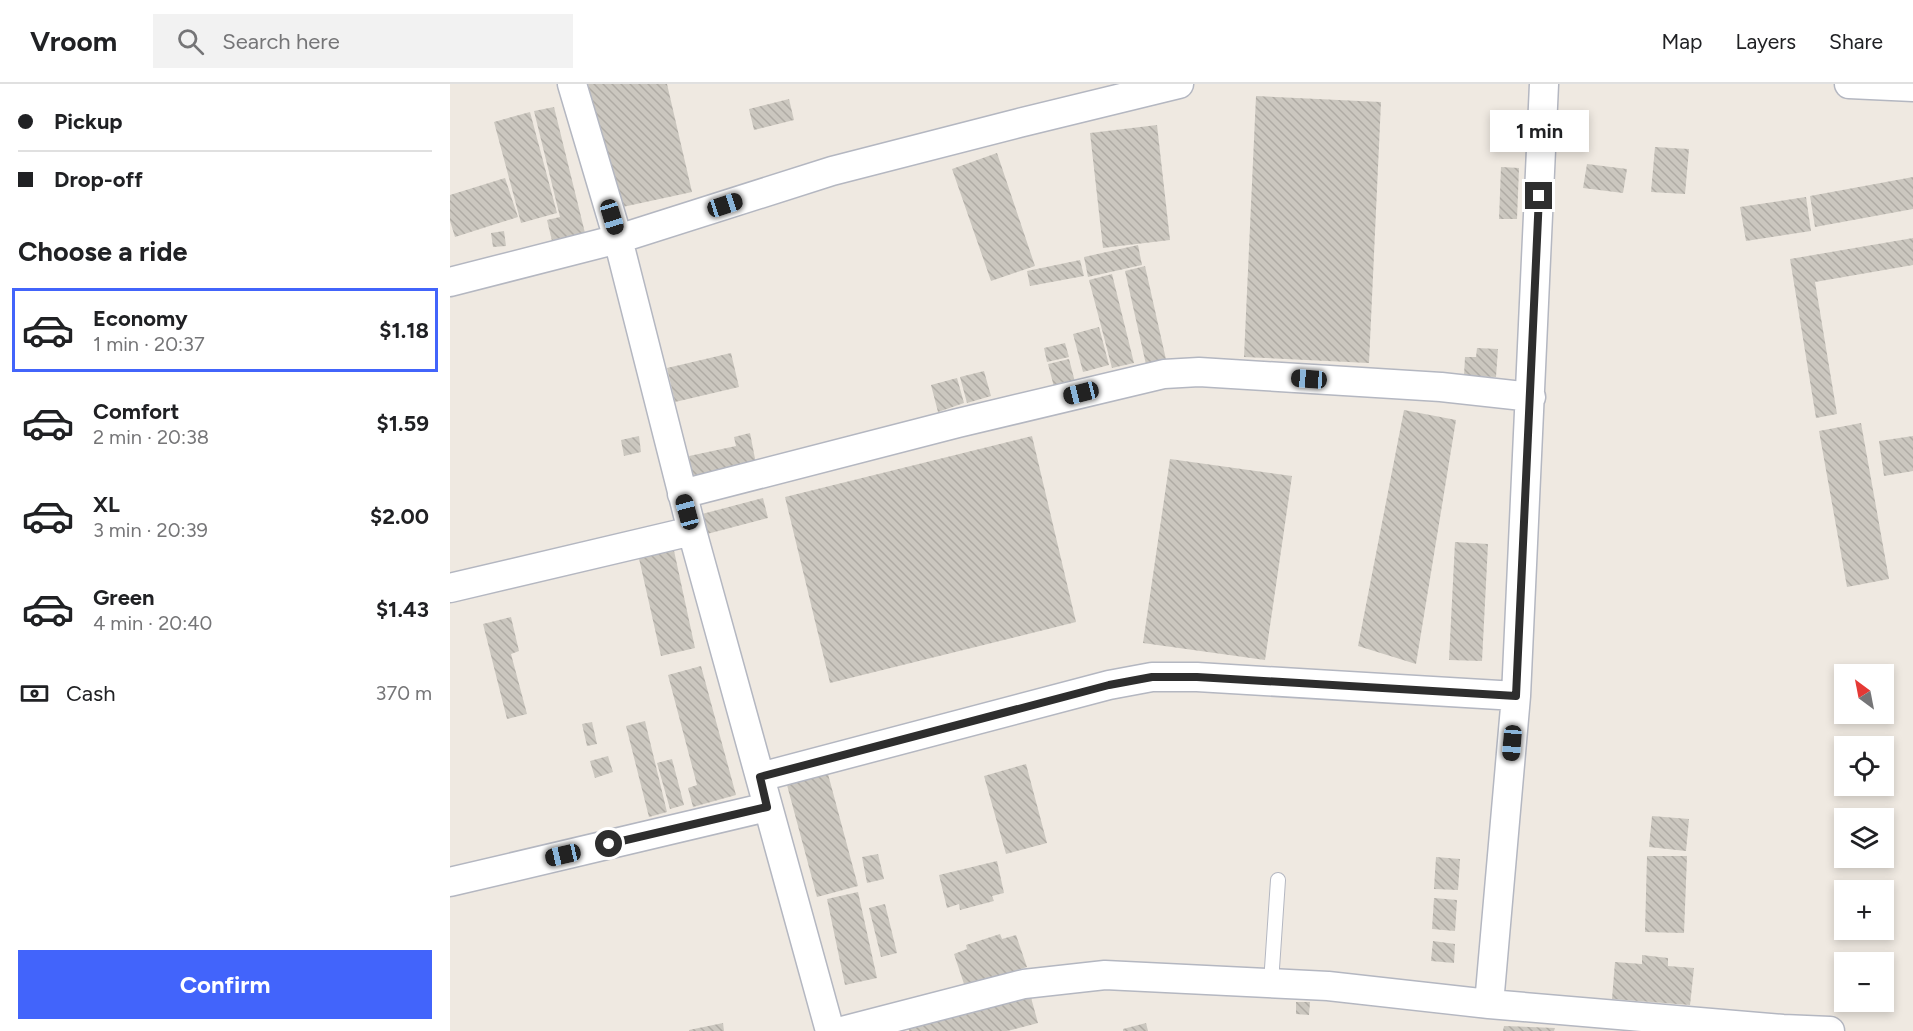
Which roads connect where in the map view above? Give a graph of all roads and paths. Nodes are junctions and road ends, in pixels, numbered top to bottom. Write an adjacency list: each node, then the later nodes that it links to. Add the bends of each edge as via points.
1 (572, 84): 6 (street)
2 (1179, 84): 6 (street, via 832,171)
3 (1544, 84): 8 (street)
4 (1849, 84): 5 (street)
5 (1913, 87)
6 (618, 239): 7 (street); 9 (street)
7 (450, 282)
8 (1531, 398): 9 (street, via 1441,387 1199,372 1164,374); 12 (street)
9 (682, 494): 10 (street)
10 (692, 531): 11 (street); 13 (street)
11 (450, 588)
12 (1516, 696): 13 (street, via 1152,677); 18 (street)
13 (760, 777): 14 (street)
14 (767, 807): 16 (street); 20 (street)
15 (1278, 880): 17 (lane)
16 (450, 882)
17 (1271, 983): 18 (street); 21 (street, via 1105,975 1024,984)
18 (1489, 1004): 19 (street)
19 (1782, 1030): 22 (street)
20 (830, 1031)
21 (842, 1031)
22 (1830, 1031)

